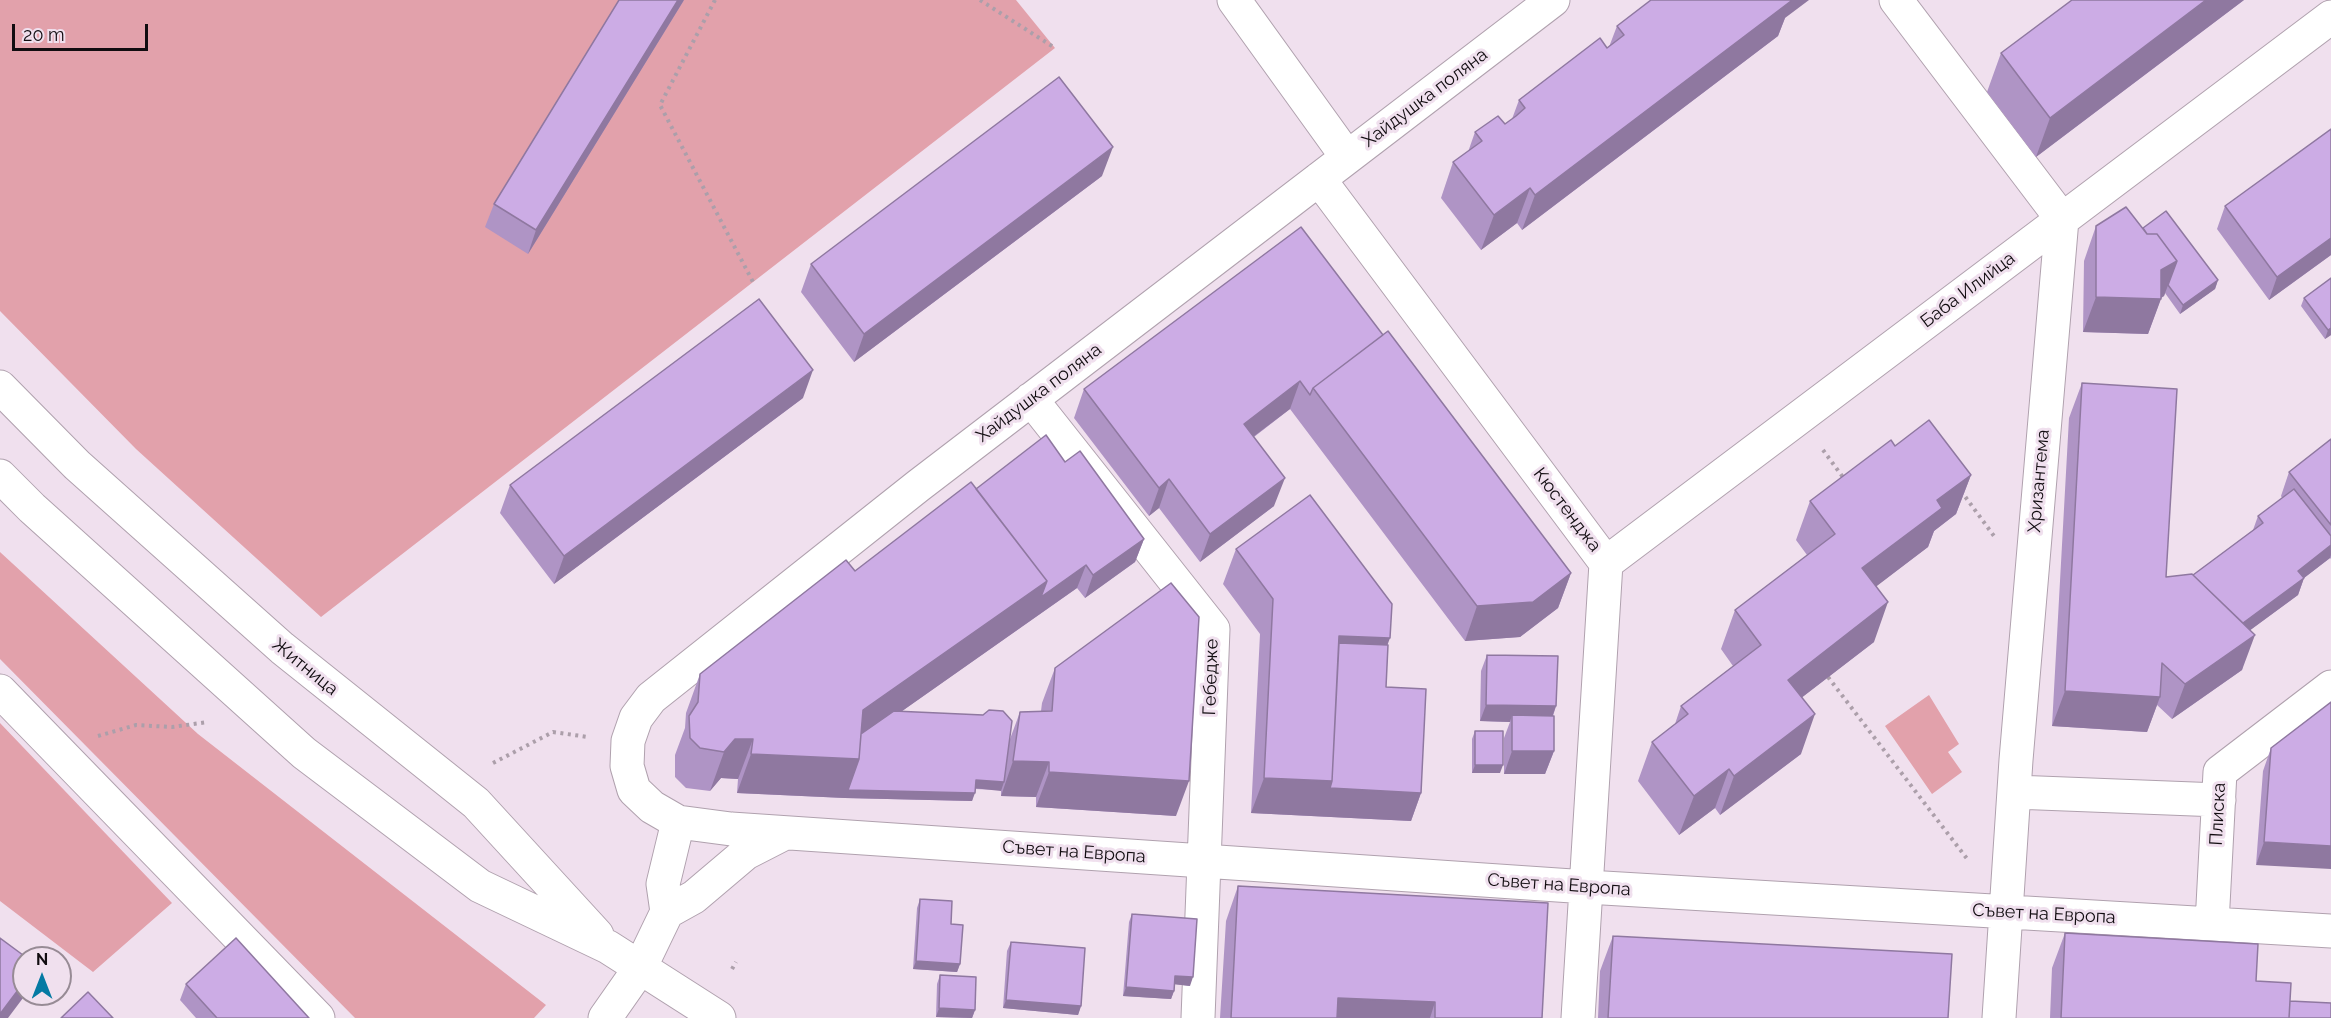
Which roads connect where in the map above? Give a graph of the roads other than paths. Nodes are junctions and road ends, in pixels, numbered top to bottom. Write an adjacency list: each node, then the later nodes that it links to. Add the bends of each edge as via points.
1 (1234, 0): 5 (street)
2 (1553, 0): 5 (street, Хайдушка поляна)
3 (1896, 0): 7 (street)
4 (2331, 16): 7 (street, Баба Илийца)
5 (1347, 157): 6 (street, Хайдушка поляна)
6 (1319, 179): 9 (street, Хайдушка поляна); 11 (street, Кюстенджа)
7 (2062, 219): 11 (street, Баба Илийца); 14 (street, Хризантема)
8 (0, 387): 24 (street, Житница, via 77,465 282,648 476,803)
9 (1031, 399): 16 (street, Хайдушка поляна, via 651,698 636,718 628,741 627,766 634,790 652,807); 18 (street, Гебедже, via 1213,629)
10 (0, 476): 24 (street, Житница, via 304,753 480,886)
11 (1606, 563): 19 (street, Кюстенджа)
12 (2331, 687): 15 (street, Плиска, via 2220,772)
13 (0, 691): 26 (street)
14 (2014, 792): 15 (street); 21 (street, Хризантема)
15 (2219, 800): 22 (street, Плиска)
16 (678, 822): 17 (street, Хайдушка поляна); 20 (street, via 663,884)
17 (788, 832): 18 (street, Съвет на Европа); 20 (street, via 746,853 694,897)
18 (1204, 861): 19 (street, Съвет на Европа); 29 (street, Гебедже)
19 (1587, 887): 21 (street, Съвет на Европа); 30 (street, Кюстенджа)
20 (668, 912): 25 (street)
21 (2007, 912): 22 (street, Съвет на Европа); 31 (street, Хризантема)
22 (2212, 924): 23 (street, Съвет на Европа)
23 (2331, 931)
24 (608, 947): 25 (street, Житница)
25 (640, 968): 27 (street); 28 (street, Житница)
26 (318, 1018)
27 (605, 1018)
28 (718, 1018)
29 (1198, 1018)
30 (1578, 1018)
31 (1999, 1018)

